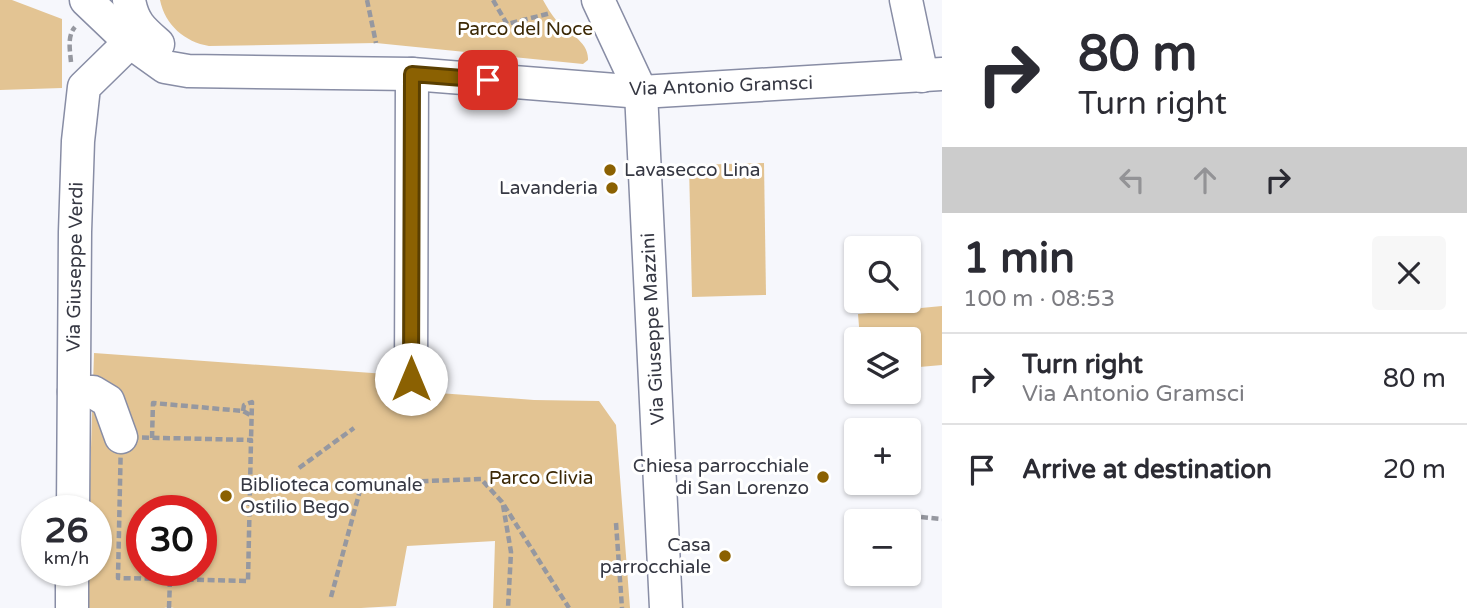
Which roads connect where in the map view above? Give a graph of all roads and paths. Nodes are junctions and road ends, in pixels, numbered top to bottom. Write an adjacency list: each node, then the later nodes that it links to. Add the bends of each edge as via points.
1 (86, 0): 8 (street, Via Antonio Gramsci)
2 (129, 0): 8 (street)
3 (366, 0): 9 (path)
4 (493, 0): 7 (path, via 507,24)
5 (598, 0): 12 (street)
6 (906, 0): 11 (street)
7 (551, 13)
8 (137, 37): 10 (street, Via Antonio Gramsci, via 165,67 188,71); 14 (street, Via Giuseppe Verdi, via 84,87 77,167)
9 (376, 43)
10 (412, 74): 12 (street, Via Antonio Gramsci); 13 (street)
11 (932, 75): 12 (street, Via Antonio Gramsci)
12 (641, 92): 40 (street, Via Giuseppe Mazzini)
13 (411, 379)
14 (74, 392): 18 (street, via 93,393 108,401); 23 (street, Via Giuseppe Verdi)
15 (243, 411): 16 (path); 16 (path, via 244,405 252,402); 18 (path, via 153,404)
16 (252, 416): 19 (path)
17 (354, 428): 20 (path)
18 (136, 437): 19 (path); 24 (path)
19 (251, 440): 31 (path, via 248,581)
20 (299, 468)
21 (362, 483): 22 (path); 25 (path, via 481,479); 34 (path)
22 (348, 484)
23 (73, 495)
24 (129, 495)
25 (502, 502): 37 (path, via 510,552); 38 (path)
26 (126, 515): 30 (path, via 118,578)
27 (921, 517): 28 (path)
28 (942, 519)
29 (616, 523): 39 (path)
30 (126, 578)
31 (217, 580)
32 (72, 586): 35 (street)
33 (170, 586): 36 (path)
34 (331, 597)
35 (72, 608)
36 (169, 608)
37 (508, 608)
38 (569, 608)
39 (622, 608)
40 (666, 608)

